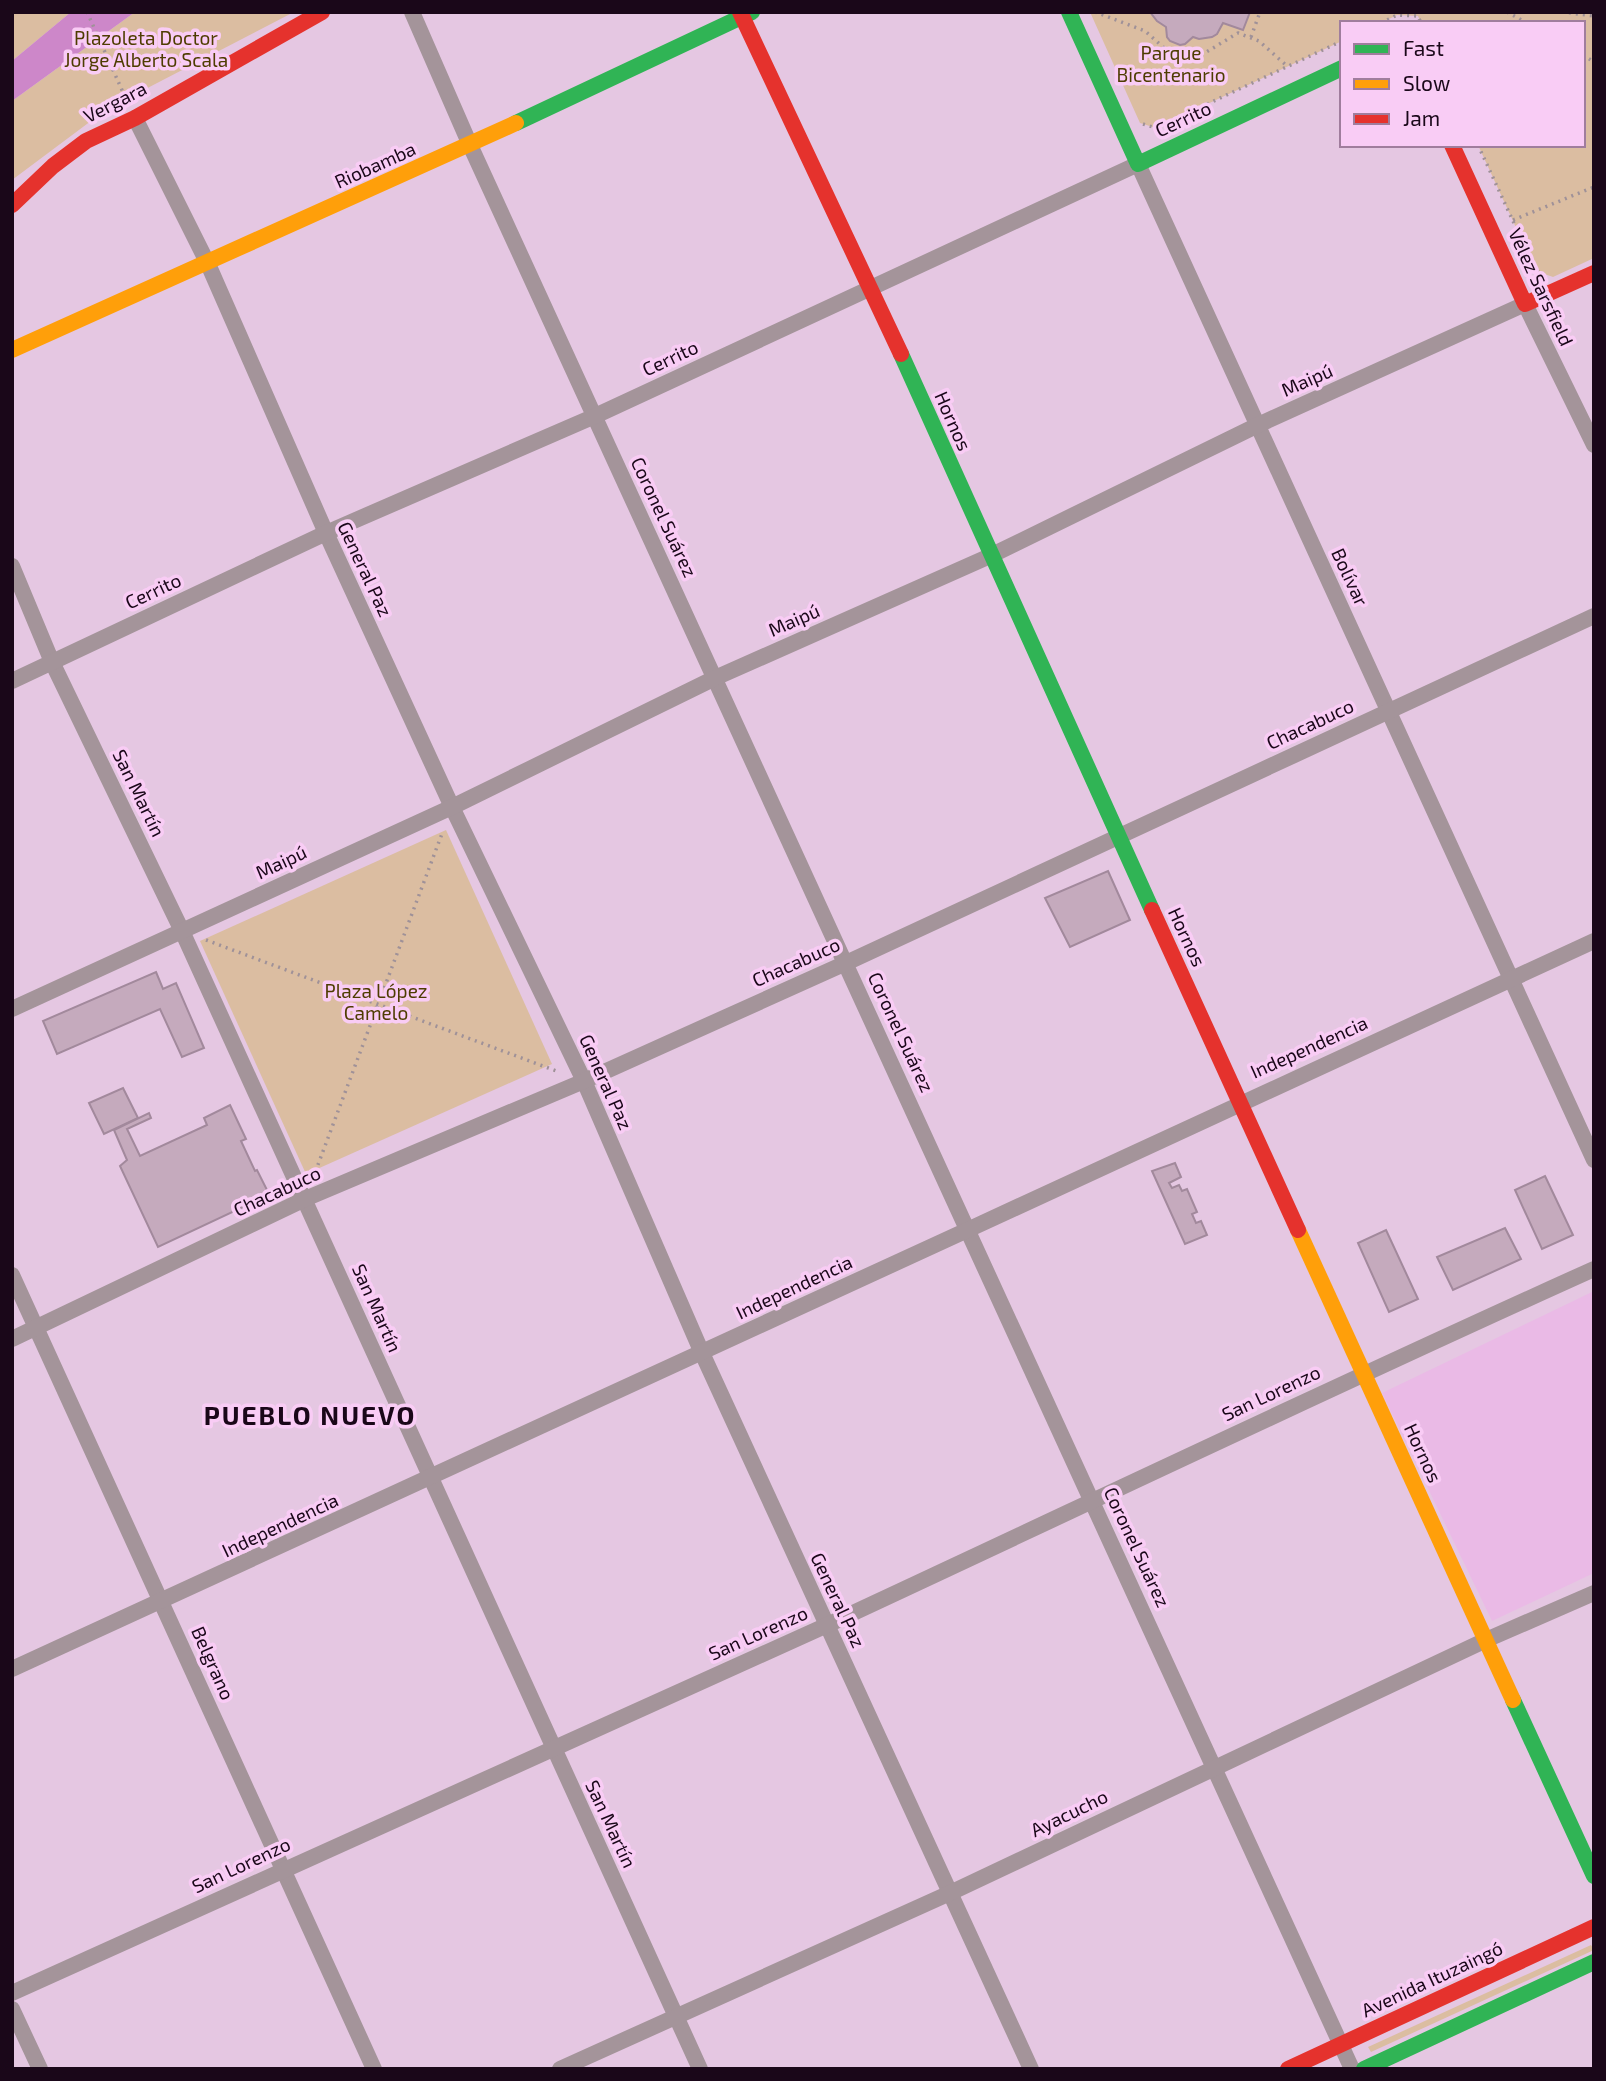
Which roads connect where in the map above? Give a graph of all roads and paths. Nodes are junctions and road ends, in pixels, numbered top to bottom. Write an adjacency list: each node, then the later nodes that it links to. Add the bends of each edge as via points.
1 (87, 12): 20 (path)
2 (322, 12): 21 (street, Vergara)
3 (412, 12): 23 (street, Coronel Suárez)
4 (1069, 12): 26 (street, Bolívar)
5 (1095, 12): 11 (path)
6 (1260, 12): 16 (path)
7 (1507, 12): 15 (path)
8 (1562, 12): 12 (path)
9 (745, 14): 23 (street, Riobamba); 33 (street, Hornos)
10 (1402, 14): 13 (path); 14 (path, via 1418,16)
11 (1110, 15): 16 (path, via 1145,31 1171,54 1198,57 1238,33)
12 (1594, 16)
13 (1386, 21)
14 (1420, 21)
15 (1523, 21)
16 (1251, 37): 18 (path)
17 (1340, 42): 18 (path)
18 (1287, 66): 22 (path, via 1156,128)
19 (1340, 69): 26 (street, Cerrito)
20 (126, 99)
21 (135, 118): 28 (street, Vergara, via 86,141); 30 (street, General Paz)
22 (1140, 123)
23 (470, 145): 30 (street, Riobamba); 36 (street, Coronel Suárez)
24 (1453, 147): 34 (street, Vélez Sarsfield)
25 (1479, 147): 29 (path)
26 (1138, 164): 33 (street, Cerrito); 37 (street, Bolívar)
27 (1594, 187): 29 (path)
28 (12, 205)
29 (1513, 220): 32 (path, via 1536,271)
30 (208, 264): 35 (street, Riobamba); 39 (street, General Paz)
31 (1594, 273): 34 (street, Maipú)
32 (1553, 277)
33 (871, 288): 36 (street, Cerrito); 40 (street, Hornos)
34 (1525, 304): 37 (street, Maipú); 38 (street, Vélez Sarsfield)
35 (12, 350)
36 (595, 416): 39 (street, Cerrito); 44 (street, Coronel Suárez)
37 (1258, 425): 40 (street, Maipú); 46 (street, Bolívar)
38 (1594, 445)
39 (326, 533): 43 (street, Cerrito); 47 (street, General Paz)
40 (990, 556): 44 (street, Maipú); 48 (street, Hornos)
41 (12, 566): 43 (street, San Martín)
42 (1594, 616): 46 (street, Chacabuco)
43 (52, 662): 45 (street, Cerrito); 49 (street, San Martín)
44 (715, 678): 47 (street, Maipú); 51 (street, Coronel Suárez)
45 (12, 681)
46 (1388, 710): 48 (street, Chacabuco); 52 (street, Bolívar)
47 (452, 807): 49 (street, Maipú); 53 (path); 55 (street, General Paz)
48 (1118, 836): 51 (street, Chacabuco); 56 (street, Hornos)
49 (182, 931): 53 (path); 54 (street, Maipú); 58 (street, San Martín)
50 (1594, 941): 52 (street, Independencia)
51 (846, 963): 55 (street, Chacabuco); 59 (street, Coronel Suárez)
52 (1511, 979): 56 (street, Independencia); 57 (street, Bolívar)
53 (380, 1005): 55 (path); 58 (path)
54 (12, 1010)
55 (584, 1081): 58 (street, Chacabuco); 64 (street, General Paz)
56 (1240, 1102): 59 (street, Independencia); 65 (street, Hornos)
57 (1594, 1160)
58 (305, 1199): 62 (street, Chacabuco); 66 (street, San Martín)
59 (968, 1228): 64 (street, Independencia); 67 (street, Coronel Suárez)
60 (1594, 1269): 65 (street, San Lorenzo)
61 (12, 1275): 62 (street, Belgrano)
62 (37, 1328): 63 (street, Chacabuco); 69 (street, Belgrano)
63 (12, 1339)
64 (702, 1353): 66 (street, Independencia); 70 (street, General Paz)
65 (1363, 1373): 67 (street, San Lorenzo); 71 (street, Hornos)
66 (432, 1478): 69 (street, Independencia); 73 (street, San Martín)
67 (1092, 1500): 70 (street, San Lorenzo); 74 (street, Coronel Suárez)
68 (1594, 1593): 71 (street, Ayacucho)
69 (162, 1602): 72 (street, Independencia); 75 (street, Belgrano)
70 (826, 1625): 73 (street, San Lorenzo); 77 (street, General Paz)
71 (1486, 1640): 74 (street, Ayacucho); 76 (street, Hornos)
72 (12, 1669)
73 (553, 1749): 75 (street, San Lorenzo); 82 (street, San Martín)
74 (1214, 1767): 77 (street, Ayacucho); 83 (street, Coronel Suárez)
75 (283, 1869): 80 (street, San Lorenzo); 85 (street, Belgrano)
76 (1594, 1876)
77 (950, 1893): 82 (street, Ayacucho); 88 (street, General Paz)
78 (1594, 1927): 83 (street, Avenida Ituzaingó)
79 (1594, 1962): 91 (street)
80 (12, 1993)
81 (12, 2009): 84 (street)
82 (676, 2018): 86 (street, Ayacucho); 87 (street, San Martín)
83 (1341, 2045): 89 (street, Avenida Ituzaingó); 90 (street, Coronel Suárez)
84 (40, 2069)
85 (374, 2069)
86 (560, 2069)
87 (700, 2069)
88 (1031, 2069)
89 (1288, 2069)
90 (1352, 2069)
91 (1364, 2069)

